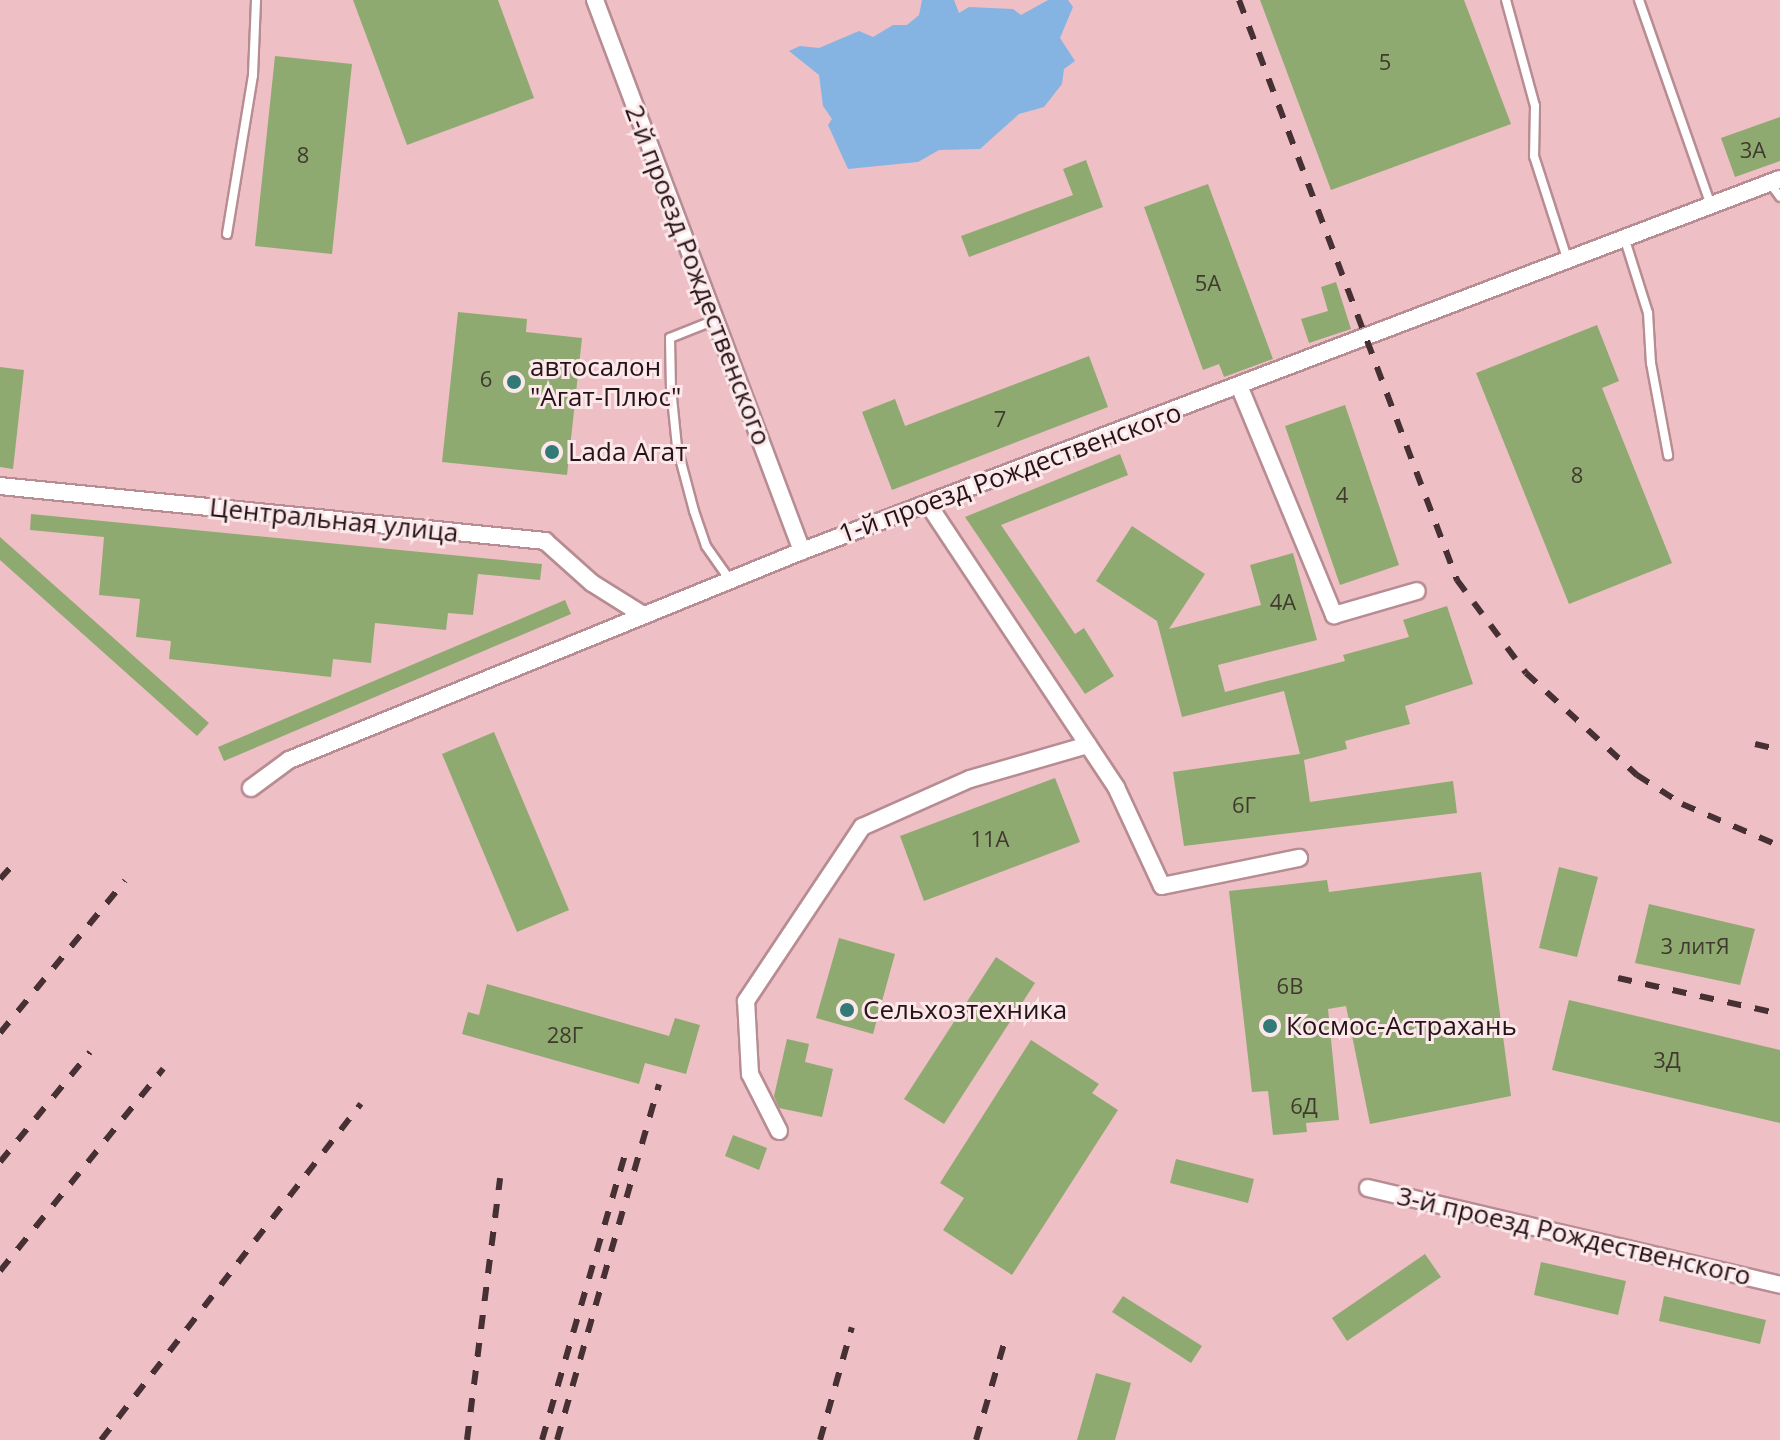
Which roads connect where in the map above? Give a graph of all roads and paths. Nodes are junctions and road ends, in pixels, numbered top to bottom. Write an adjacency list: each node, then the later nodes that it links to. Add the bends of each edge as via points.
1 (256, 0): 7 (lane, via 253,75)
2 (595, 0): 10 (street, 2-й проезд Рождественского)
3 (1506, 0): 9 (lane, via 1535,106 1534,156)
4 (1639, 0): 6 (lane)
5 (1777, 187): 6 (street, 1-й проезд Рождественского)
6 (1711, 207): 8 (street, 1-й проезд Рождественского)
7 (227, 234)
8 (1625, 240): 9 (street, 1-й проезд Рождественского); 12 (lane, via 1648,313 1651,363)
9 (1568, 262): 11 (street, 1-й проезд Рождественского)
10 (715, 320): 15 (street, 2-й проезд Рождественского); 16 (lane, via 670,338 671,388 677,447 694,511 706,546)
11 (1240, 388): 14 (street, 1-й проезд Рождественского); 17 (street, via 1334,615)
12 (1668, 455)
13 (0, 486): 18 (street, Центральная улица, via 545,541 592,583)
14 (928, 504): 15 (street, 1-й проезд Рождественского); 19 (street)
15 (802, 551): 16 (street, 1-й проезд Рождественского)
16 (730, 580): 18 (street, 1-й проезд Рождественского)
17 (1417, 591)
18 (643, 615): 20 (street, 1-й проезд Рождественского, via 289,760)
19 (1088, 745): 21 (street, via 1116,787 1162,886); 22 (street, via 970,779 862,827 746,1001 750,1074)
20 (251, 788)
21 (1299, 858)
22 (779, 1131)
23 (1368, 1188): 24 (street, 3-й проезд Рождественского)
24 (1780, 1285)

